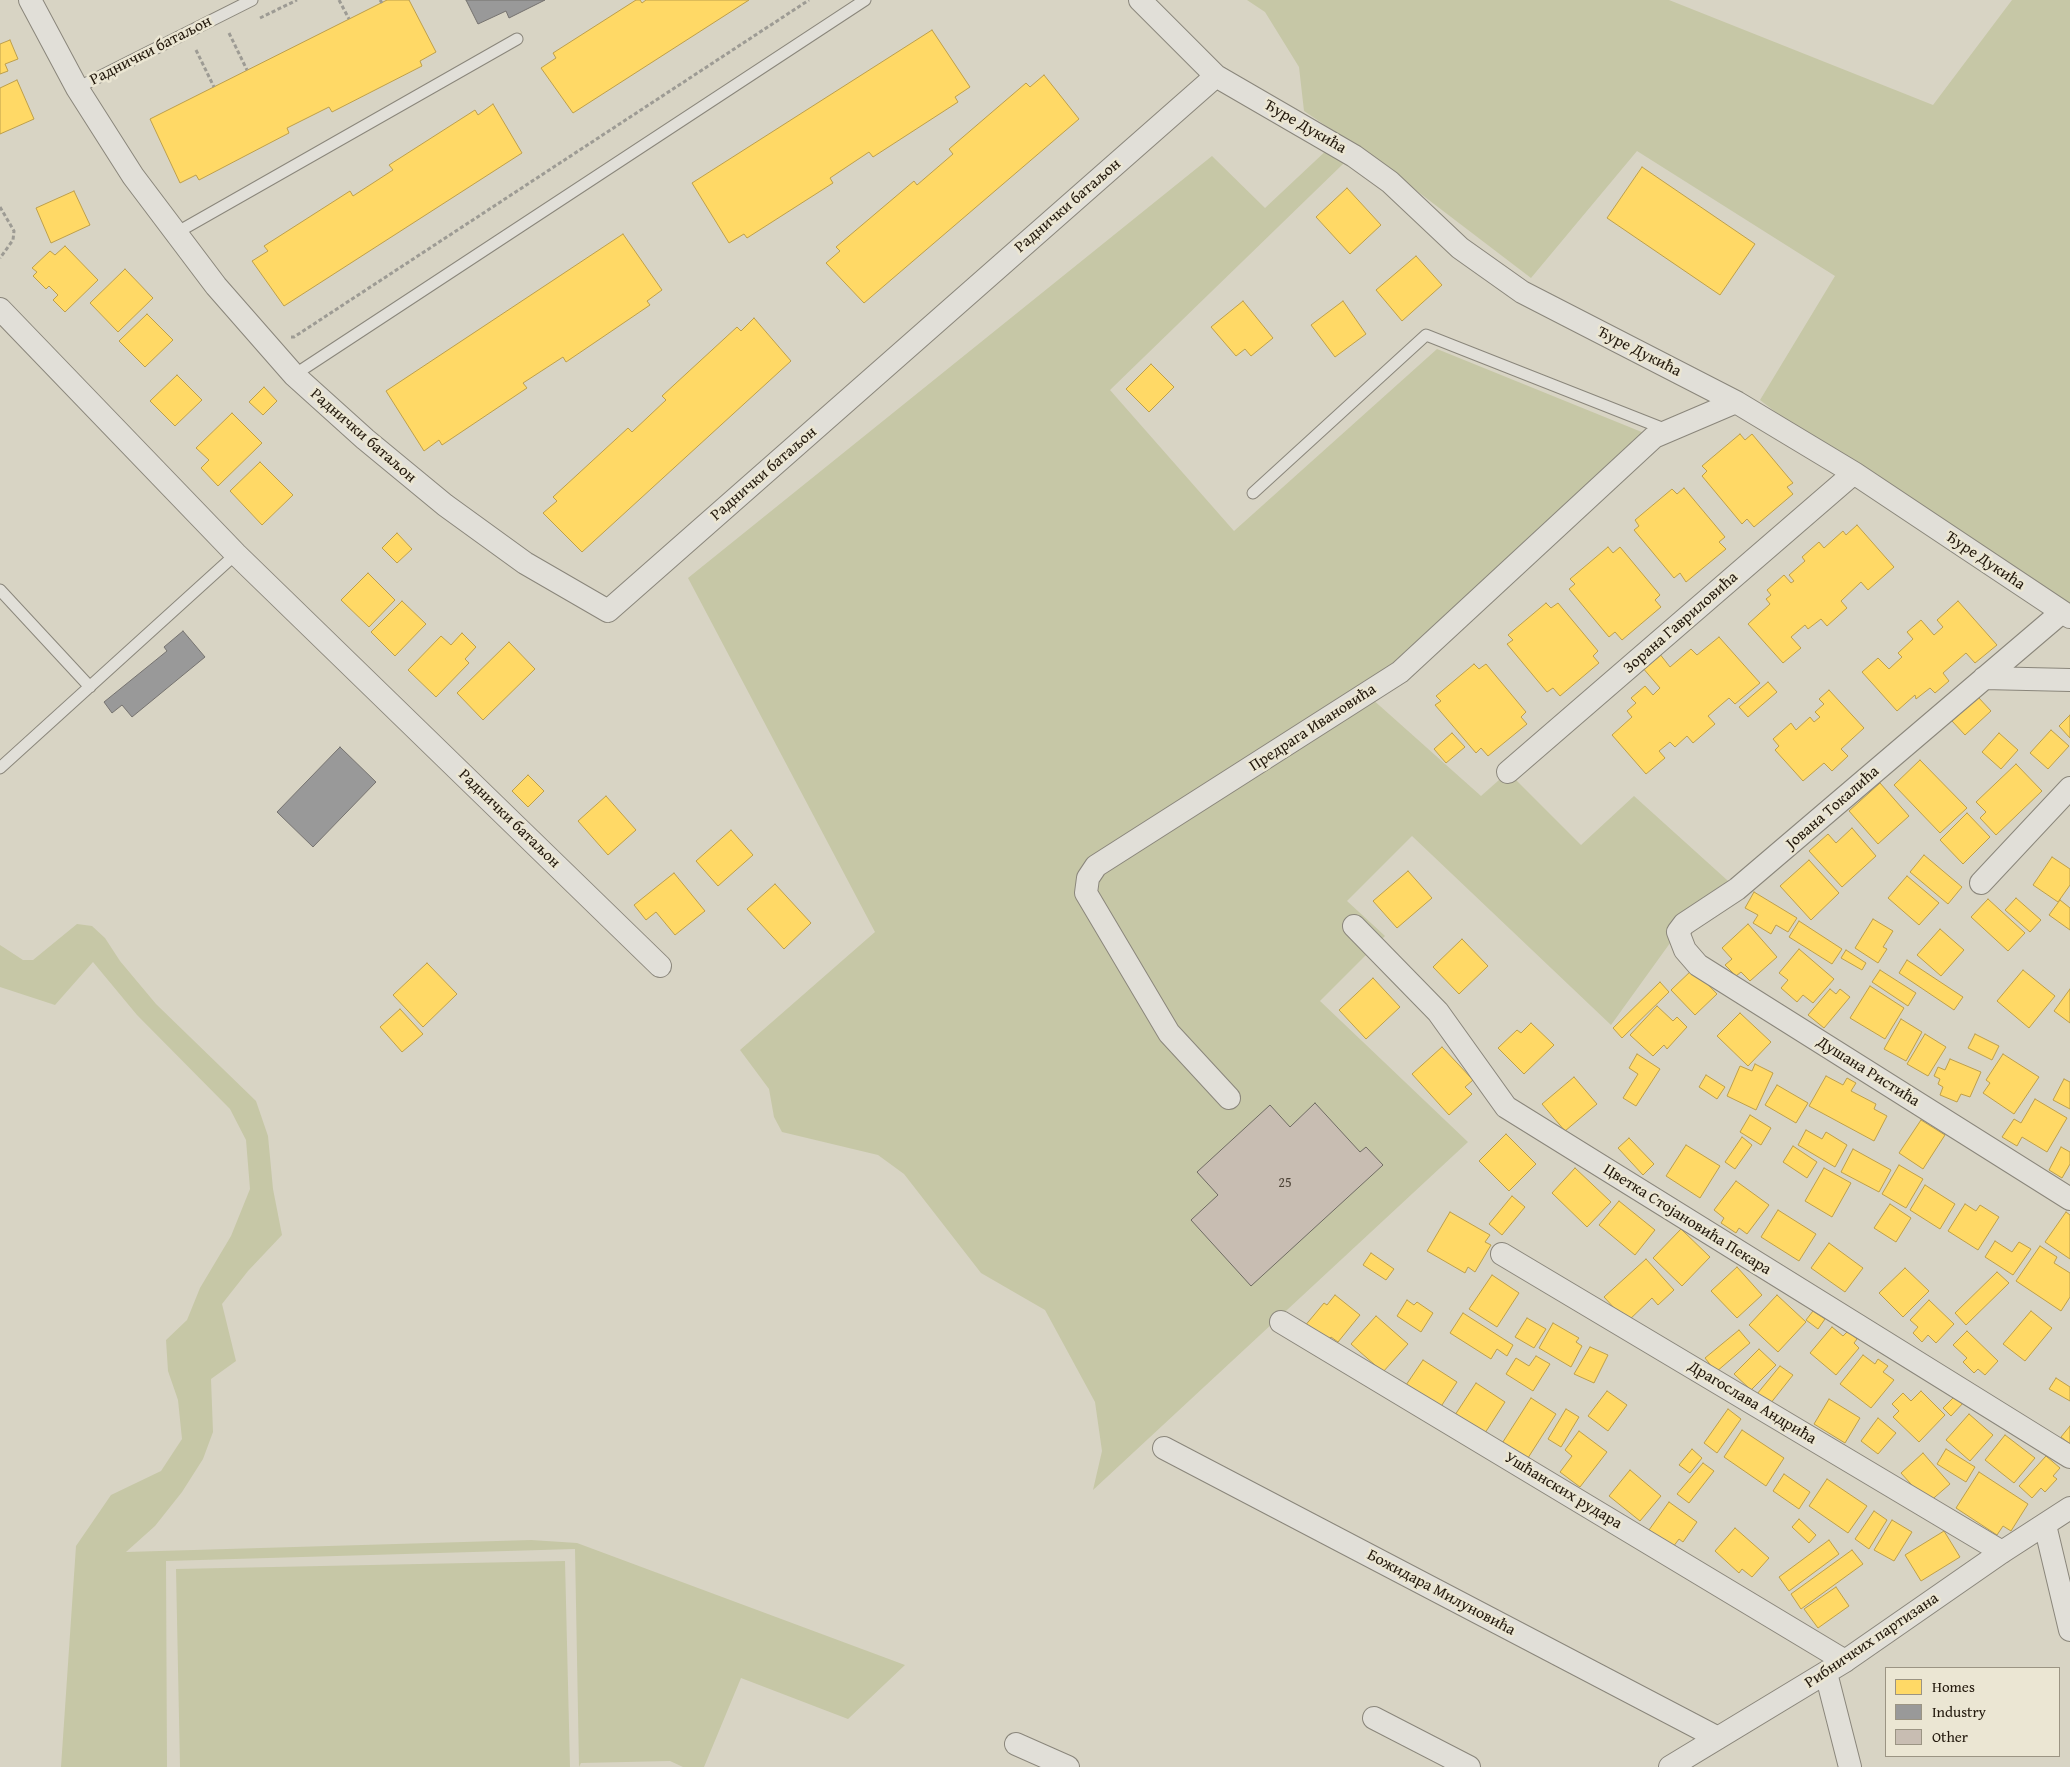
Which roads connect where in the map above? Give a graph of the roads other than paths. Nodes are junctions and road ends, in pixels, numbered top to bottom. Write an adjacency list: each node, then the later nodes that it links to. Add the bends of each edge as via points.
1 (30, 0): 7 (street, Раднички батаљон)
2 (252, 0): 7 (lane, Раднички батаљон)
3 (865, 0): 10 (lane, Раднички батаљон)
4 (1140, 0): 6 (street, Ђуре Дукића)
5 (517, 39): 8 (lane)
6 (1216, 76): 10 (street, Раднички батаљон, via 608,611 525,563 445,505); 11 (street, Ђуре Дукића, via 1354,156 1390,182 1460,248 1522,292)
7 (78, 88): 8 (street, Раднички батаљон, via 133,176)
8 (176, 233): 10 (street, Раднички батаљон, via 216,286)
9 (0, 309): 15 (street, Раднички батаљон)
10 (294, 375)
11 (1736, 402): 12 (street, Предрага Ивановића); 13 (street, Ђуре Дукића)
12 (1669, 430): 14 (lane, via 1426,335); 28 (street, Предрага Ивановића, via 1654,437 1400,672 1096,866 1088,878 1086,893 1169,1033)
13 (1854, 473): 17 (street, Ђуре Дукића); 22 (street, Зорана Гавриловића)
14 (1253, 493)
15 (236, 554): 20 (lane); 27 (street, Раднички батаљон)
16 (0, 590): 20 (lane)
17 (2066, 615): 18 (street, Јована Токалића)
18 (1984, 678): 19 (street); 26 (street, Јована Токалића, via 1737,889 1684,924)
19 (2070, 680)
20 (90, 687): 21 (lane)
21 (0, 768)
22 (1508, 772)
23 (2070, 788): 24 (street)
24 (1981, 883)
25 (1354, 926): 33 (street, Цветка Стојановића Пекара, via 1438,1012 1506,1107)
26 (1678, 932): 29 (street, Душана Ристића, via 1685,950 1698,965)
27 (660, 966)
28 (1229, 1098)
29 (2070, 1198)
30 (1502, 1254): 36 (street, Драгослава Андрића)
31 (1281, 1322): 38 (street, Ушћанских рудара)
32 (1164, 1448): 41 (street, Божидара Милуновића)
33 (2070, 1457)
34 (2070, 1508): 35 (street, Рибничких партизана)
35 (2045, 1524): 36 (street, Рибничких партизана); 37 (street)
36 (2002, 1552): 38 (street, Рибничких партизана)
37 (2070, 1630)
38 (1845, 1661): 39 (street, Рибничких партизана)
39 (1826, 1673): 41 (street, Рибничких партизана); 46 (street)
40 (1374, 1718): 44 (street)
41 (1718, 1738): 45 (street, Рибничких партизана)
42 (1016, 1744): 43 (street)
43 (1068, 1767)
44 (1469, 1767)
45 (1670, 1767)
46 (1850, 1767)

